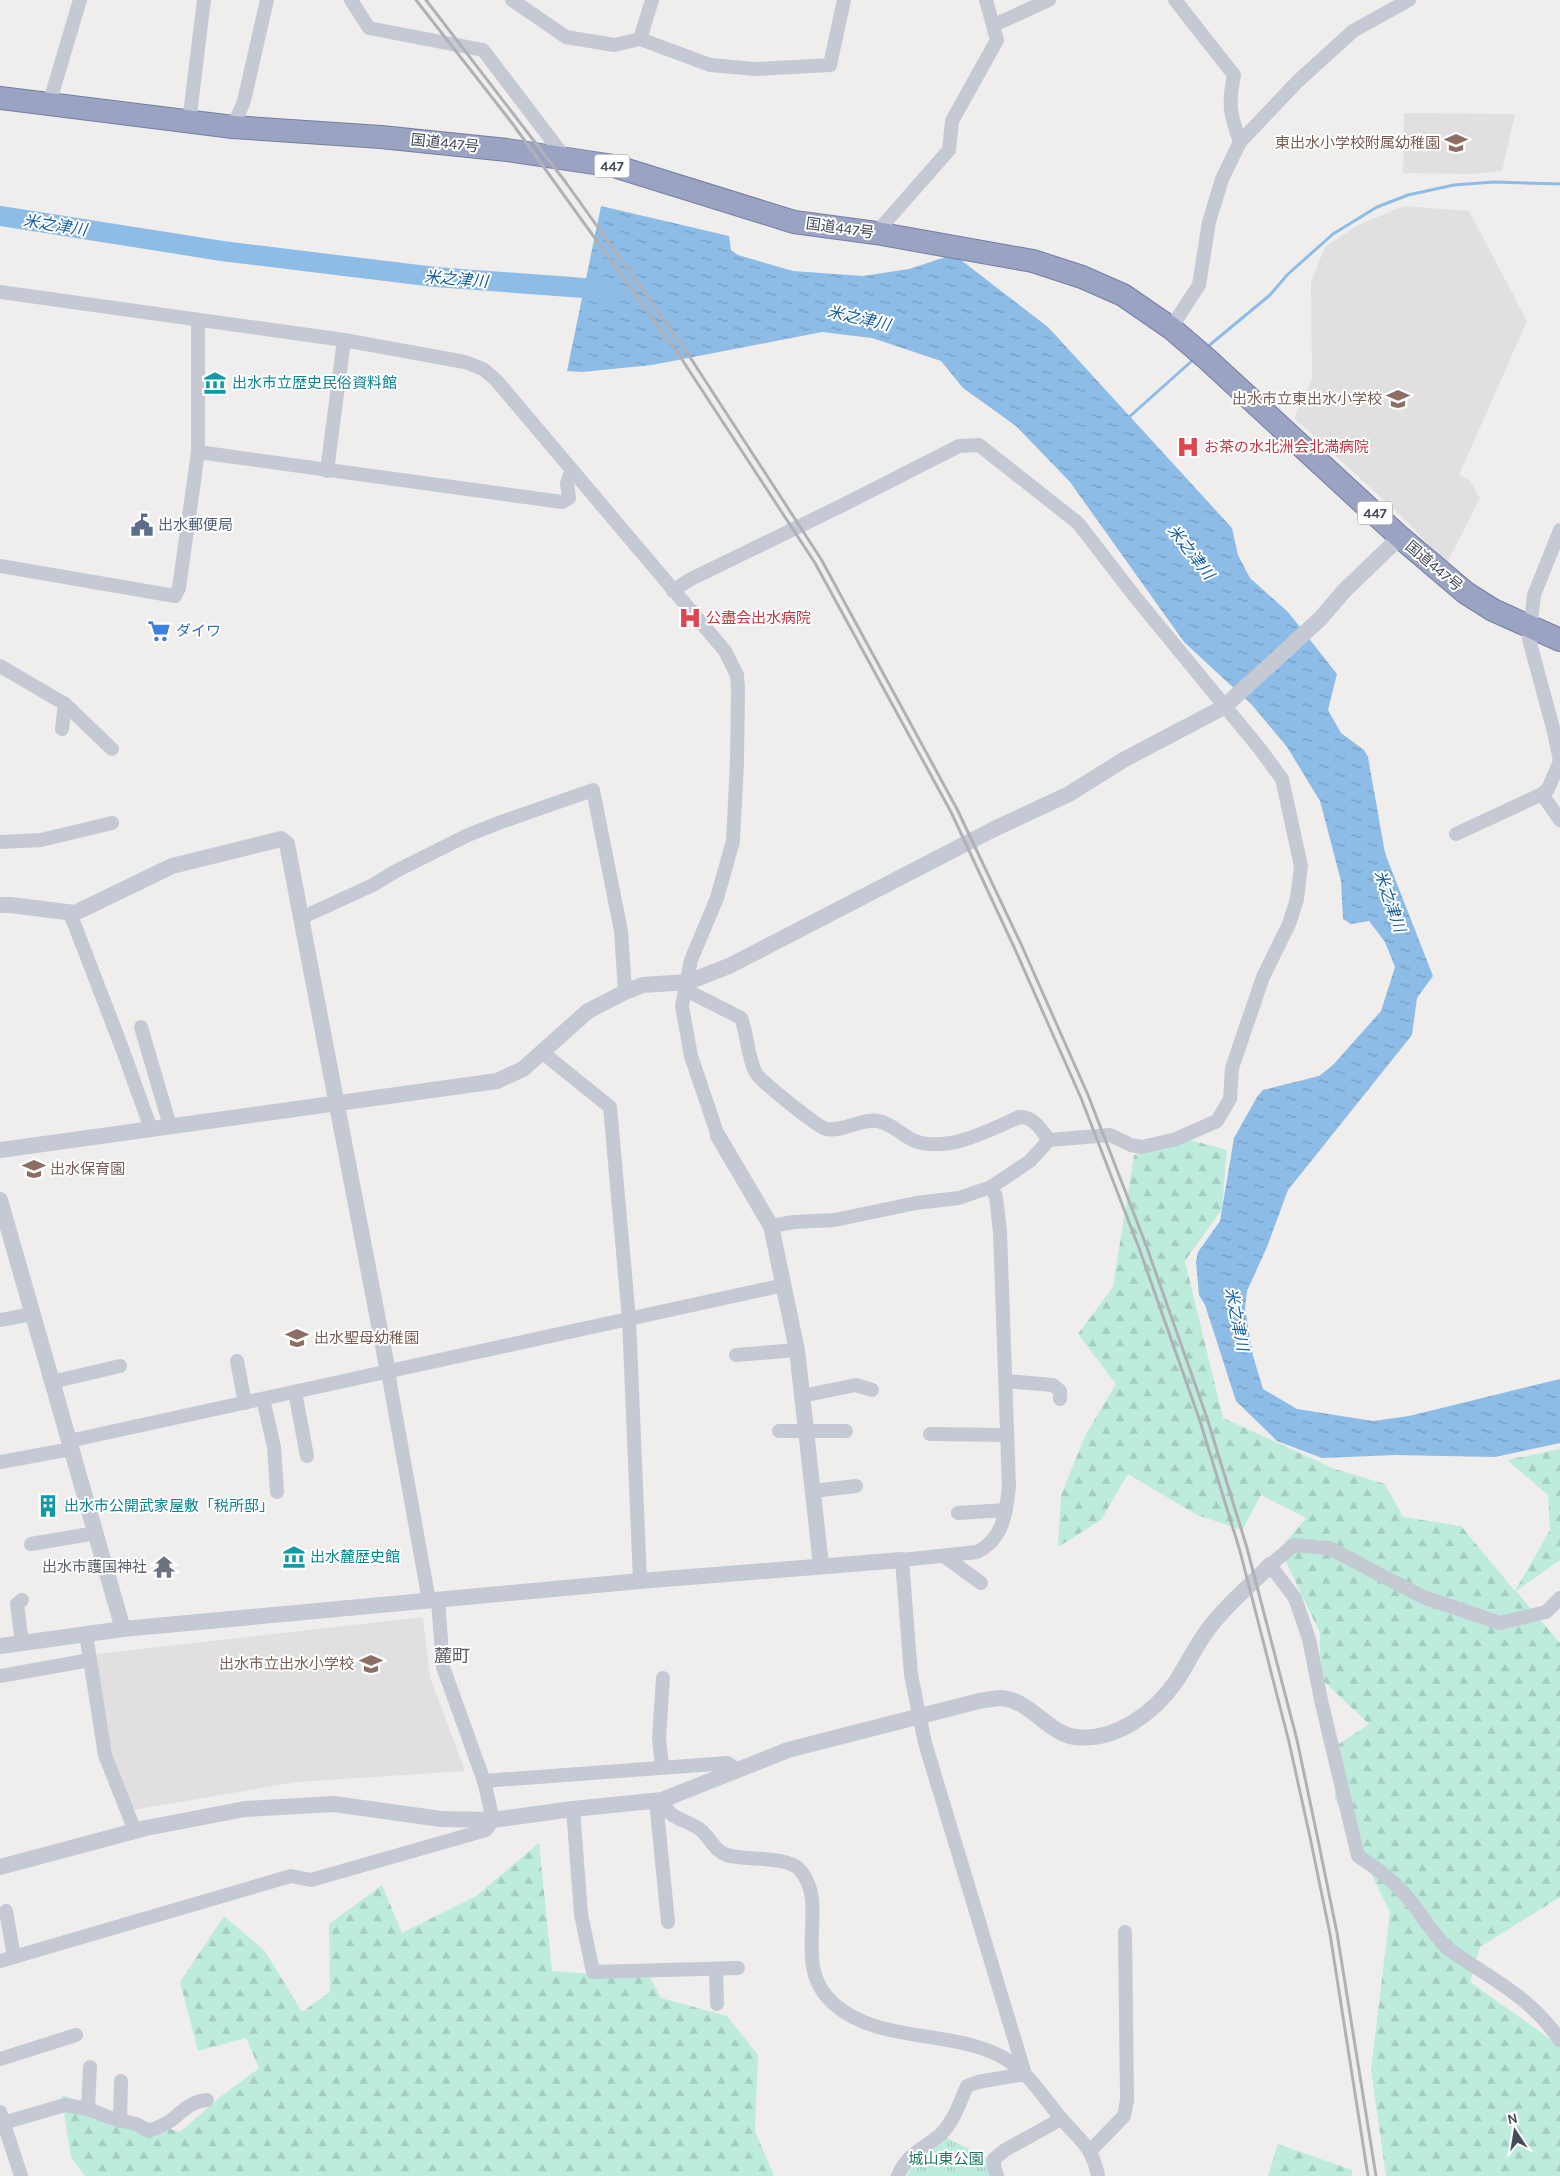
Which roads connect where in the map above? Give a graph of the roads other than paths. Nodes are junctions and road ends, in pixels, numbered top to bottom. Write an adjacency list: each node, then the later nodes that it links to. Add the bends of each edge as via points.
1 (80, 0): 15 (street)
2 (204, 0): 16 (street)
3 (267, 0): 17 (street, via 244,101)
4 (351, 0): 19 (street, via 370,28 483,50)
5 (514, 0): 13 (street, via 566,37 614,45)
6 (652, 0): 13 (street)
7 (844, 0): 13 (street, via 830,65 756,69 710,64)
8 (986, 0): 12 (street)
9 (1049, 0): 12 (street)
10 (1175, 0): 18 (street, via 1234,75 1230,114)
11 (1410, 0): 18 (street, via 1354,31 1298,81)
12 (994, 25): 20 (street, via 997,40 952,121 949,150)
13 (640, 39)
14 (0, 98): 15 (highway, 国道447号 / 447)
15 (48, 104): 16 (highway, 国道447号 / 447)
16 (189, 122): 17 (highway, 国道447号 / 447)
17 (233, 127): 19 (highway, 国道447号 / 447, via 381,137)
18 (1240, 142): 23 (street, via 1222,179 1209,222 1199,285)
19 (566, 159): 20 (highway, 国道447号 / 447, via 614,166 794,222)
20 (876, 233): 23 (highway, 国道447号 / 447, via 1033,261 1123,295)
21 (0, 292): 22 (street)
22 (198, 320): 24 (street); 25 (street)
23 (1171, 328): 29 (highway, 国道447号 / 447)
24 (344, 340): 26 (street, via 456,360 483,369); 27 (street)
25 (198, 452): 27 (street); 30 (street, via 179,588 175,596)
26 (572, 470): 27 (street, via 567,483 569,498 562,502); 31 (street)
27 (327, 471)
28 (1560, 530): 32 (street, via 1534,595)
29 (1400, 537): 32 (highway, 国道447号 / 447, via 1466,593); 36 (street, via 1320,619)
30 (0, 566)
31 (673, 591): 36 (street, via 689,580 959,446 979,445 1078,523); 47 (street, via 725,651 737,675 738,689 733,841 717,898 691,960)
32 (1531, 628): 33 (highway, 国道447号 / 447); 39 (street, via 1529,639 1560,762 1548,790)
33 (1560, 640)
34 (0, 666): 35 (street)
35 (65, 704): 37 (street); 38 (street)
36 (1224, 707): 47 (street, via 1125,758 1068,794); 55 (street, via 1282,779 1301,866 1297,899 1289,924 1263,976 1232,1068 1230,1100 1217,1121 1142,1147 1110,1135)
37 (62, 729)
38 (112, 749)
39 (1542, 794): 40 (street); 42 (street)
40 (1560, 820)
41 (112, 823): 43 (street, via 41,840)
42 (1456, 834)
43 (0, 842)
44 (0, 905): 45 (street)
45 (70, 913): 46 (street, via 172,866 280,839 286,844); 53 (street)
46 (301, 918): 48 (street, via 468,835 593,790 621,931); 51 (street)
47 (687, 986): 48 (street, via 642,985); 54 (street, via 682,1006 691,1056); 55 (street, via 741,1018 760,1080 825,1129 879,1121 914,1141 942,1143 972,1138 1026,1116)
48 (625, 992): 50 (street, via 588,1011)
49 (141, 1027): 52 (street)
50 (543, 1053): 51 (street, via 524,1069 497,1081); 62 (street, via 610,1107)
51 (338, 1103): 52 (street); 68 (street)
52 (170, 1126): 53 (street)
53 (151, 1129): 56 (street)
54 (718, 1136): 59 (street)
55 (1050, 1140): 57 (street, via 1030,1161)
56 (0, 1150)
57 (991, 1187): 59 (street, via 959,1198 916,1203 835,1220); 69 (street, via 996,1197 1000,1232)
58 (0, 1200): 61 (street)
59 (771, 1226): 60 (street)
60 (784, 1285): 62 (street); 64 (street)
61 (32, 1314): 63 (street); 70 (street)
62 (629, 1319): 68 (street); 96 (street)
63 (0, 1320)
64 (797, 1350): 65 (street); 73 (street)
65 (736, 1355)
66 (237, 1361): 76 (street)
67 (120, 1366): 70 (street)
68 (388, 1372): 72 (street); 100 (street)
69 (1006, 1381): 75 (street, via 1053,1385 1060,1392); 81 (street)
70 (52, 1382): 82 (street)
71 (872, 1390): 73 (street, via 856,1386)
72 (295, 1392): 74 (street); 83 (street)
73 (802, 1396): 79 (street)
74 (263, 1399): 76 (street); 87 (street, via 274,1447)
75 (1060, 1400)
76 (245, 1403): 82 (street)
77 (779, 1430): 79 (street)
78 (846, 1431): 79 (street)
79 (806, 1432): 86 (street)
80 (930, 1434): 81 (street)
81 (1007, 1434): 88 (street, via 1009,1487)
82 (70, 1445): 84 (street); 90 (street)
83 (307, 1456)
84 (0, 1462)
85 (856, 1486): 86 (street)
86 (813, 1491): 95 (street)
87 (277, 1492)
88 (1006, 1510): 89 (street); 92 (street, via 1000,1533 987,1547 977,1552)
89 (958, 1513)
90 (96, 1533): 91 (street); 101 (street)
91 (31, 1544)
92 (944, 1556): 93 (street); 97 (street)
93 (902, 1560): 95 (street); 108 (street, via 911,1675)
94 (1270, 1565): 98 (street, via 1294,1545 1329,1548 1423,1597 1500,1623 1546,1612); 108 (street, via 1210,1626 1176,1681 1158,1702 1142,1718 1113,1732 1089,1737 1065,1734 1026,1706 1001,1698); 125 (street, via 1295,1598 1309,1640 1358,1856 1382,1872 1404,1893 1447,1948 1528,2002)
95 (821, 1566): 96 (street)
96 (640, 1581): 100 (street)
97 (981, 1583)
98 (1560, 1598)
99 (22, 1600): 103 (street, via 17,1604)
100 (434, 1601): 101 (street); 111 (street, via 443,1667)
101 (123, 1629): 102 (street)
102 (86, 1634): 103 (street); 105 (street)
103 (22, 1643): 104 (street)
104 (0, 1646)
105 (90, 1660): 106 (street); 115 (street, via 105,1755)
106 (0, 1676)
107 (663, 1678): 109 (street, via 659,1738)
108 (920, 1717): 110 (street, via 788,1750); 128 (street, via 925,1743)
109 (662, 1767): 110 (street, via 727,1763); 111 (street)
110 (738, 1770): 112 (street)
111 (484, 1781): 114 (street)
112 (659, 1800): 113 (street); 118 (street); 128 (street, via 669,1813 702,1830 717,1849 727,1855 789,1863 800,1869 809,1887 813,1907 812,1956 817,1982 843,2012 893,2030 974,2046 1008,2061)
113 (573, 1809): 114 (street); 121 (street, via 581,1914 593,1972)
114 (493, 1820): 115 (street, via 440,1819 334,1804 245,1809); 120 (street, via 486,1830 431,1846 311,1880 291,1876)
115 (135, 1831): 116 (street)
116 (0, 1867)
117 (6, 1911): 120 (street)
118 (668, 1922)
119 (1125, 1932): 135 (street, via 1127,2100 1124,2116)
120 (7, 1959)
121 (716, 1968): 122 (street); 123 (street)
122 (738, 1968)
123 (717, 2004)
124 (76, 2035): 126 (street)
125 (1560, 2040)
126 (0, 2059)
127 (90, 2067): 131 (street)
128 (1025, 2074): 133 (street); 139 (street, via 966,2086 955,2114 942,2132 903,2163)
129 (121, 2081): 134 (street)
130 (207, 2100): 134 (street, via 198,2100 170,2121 149,2131)
131 (88, 2109): 132 (street, via 65,2105); 134 (street)
132 (2, 2118): 136 (street)
133 (1062, 2119): 135 (street); 140 (street, via 1004,2150 994,2159)
134 (120, 2121)
135 (1091, 2150): 141 (street)
136 (14, 2156): 137 (street); 138 (street)
137 (0, 2160)
138 (21, 2176)
139 (898, 2176)
140 (997, 2176)
141 (1098, 2176)

